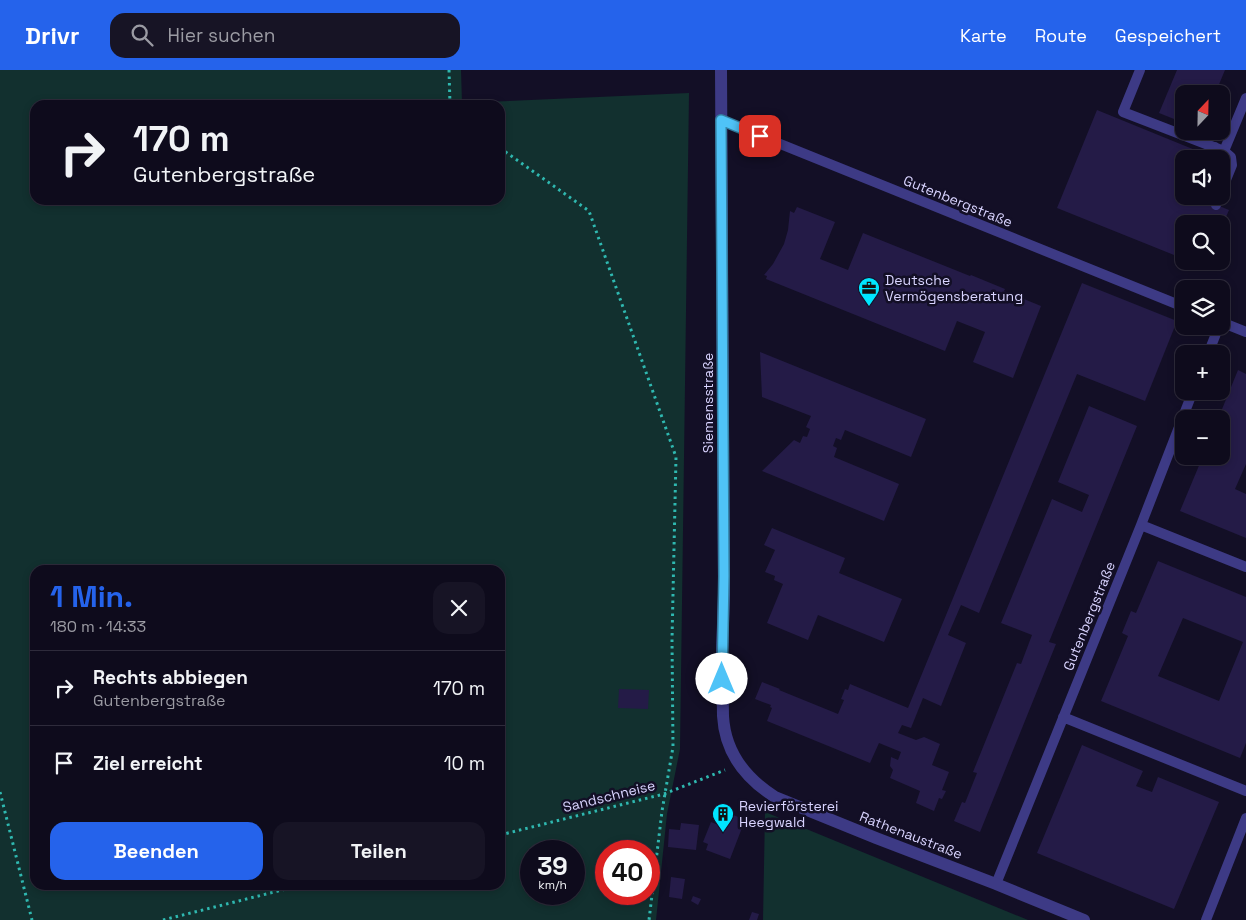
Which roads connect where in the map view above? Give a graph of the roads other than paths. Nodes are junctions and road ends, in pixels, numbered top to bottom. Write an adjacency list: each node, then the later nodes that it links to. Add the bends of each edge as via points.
1 (721, 70): 4 (street, Siemensstraße)
2 (1140, 70): 5 (lane, via 1123,112)
3 (1246, 98): 5 (lane)
4 (721, 120): 8 (lane, Gutenbergstraße); 15 (street, Siemensstraße, via 722,693)
5 (1220, 149)
6 (1230, 156): 7 (lane)
7 (1230, 170)
8 (1175, 303)
9 (1230, 326): 10 (lane)
10 (1246, 332)
11 (1190, 400): 12 (lane, Gutenbergstraße)
12 (1141, 525): 13 (lane); 14 (lane, Gutenbergstraße)
13 (1246, 567)
14 (1063, 717): 16 (lane); 18 (lane, Gutenbergstraße)
15 (725, 736): 18 (street, Rathenaustraße, via 746,773 775,797)
16 (1246, 791)
17 (1246, 818): 20 (lane)
18 (996, 884): 19 (street, Rathenaustraße)
19 (1084, 920)
20 (1206, 920)

